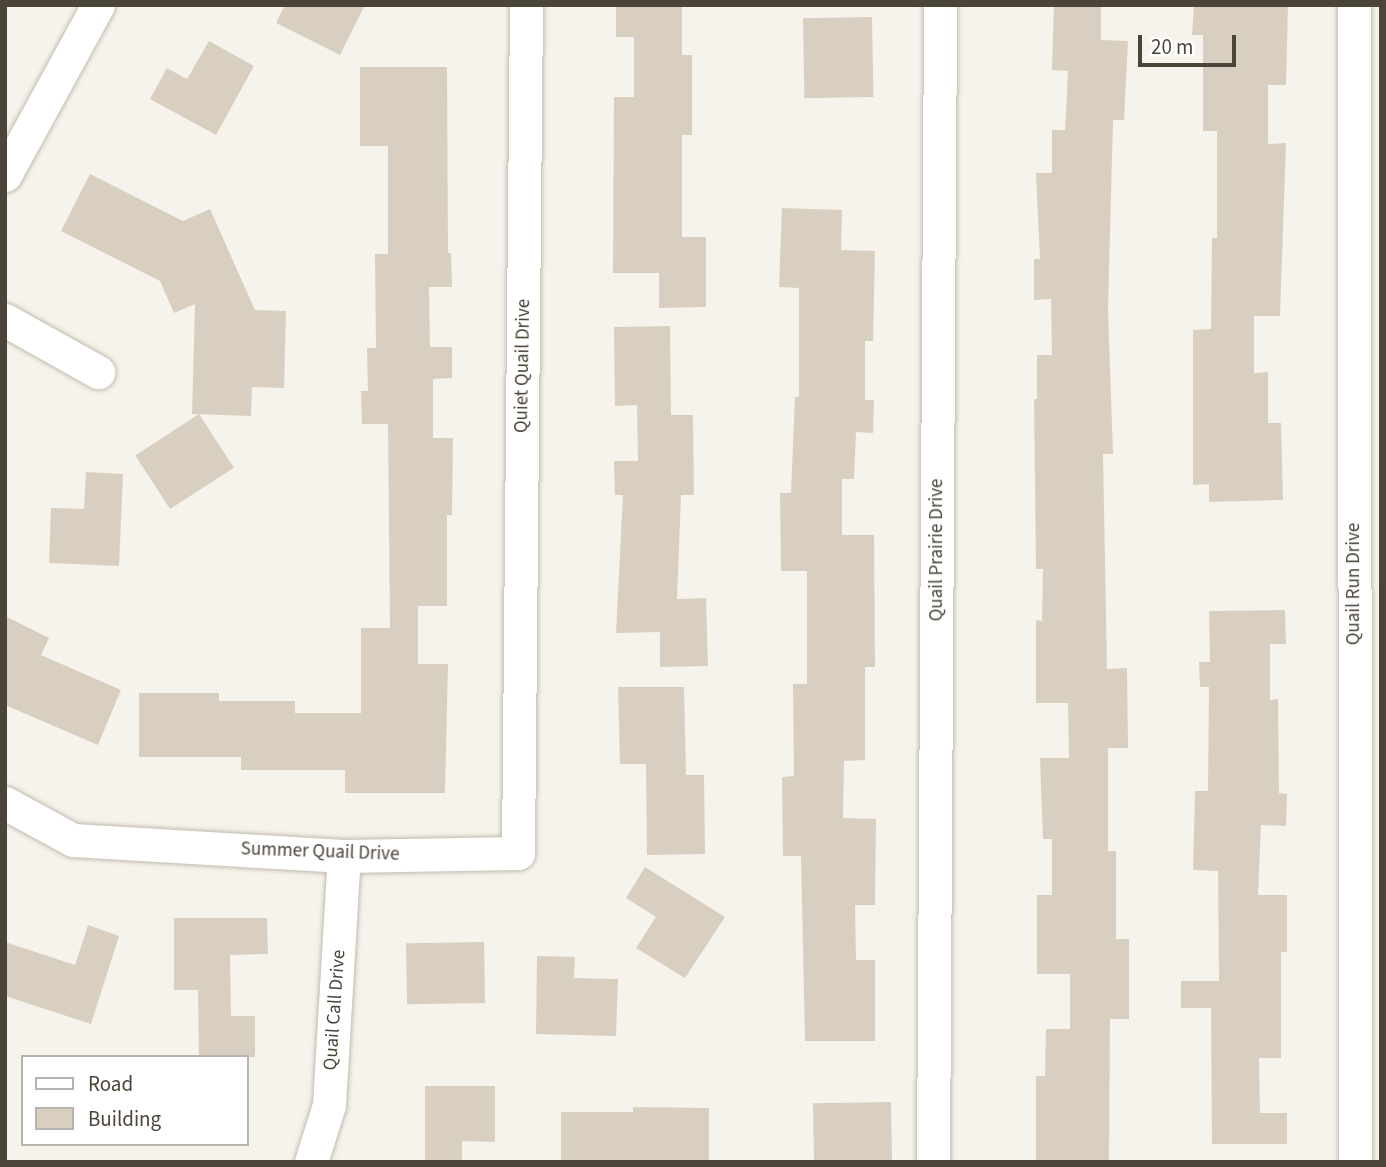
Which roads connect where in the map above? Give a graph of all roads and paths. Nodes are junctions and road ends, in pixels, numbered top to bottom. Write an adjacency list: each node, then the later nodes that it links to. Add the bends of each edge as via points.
1 (98, 5): 5 (street)
2 (526, 5): 8 (street, Quiet Quail Drive)
3 (940, 5): 12 (street, Quail Prairie Drive)
4 (1354, 5): 13 (street, Quail Run Drive)
5 (5, 175)
6 (5, 320): 7 (street)
7 (98, 372)
8 (519, 727): 10 (street, Summer Quail Drive, via 518,853)
9 (5, 803): 10 (street, Summer Quail Drive, via 73,840)
10 (344, 856): 11 (street, Quail Call Drive, via 329,1105)
11 (311, 1162)
12 (933, 1162)
13 (1355, 1162)

